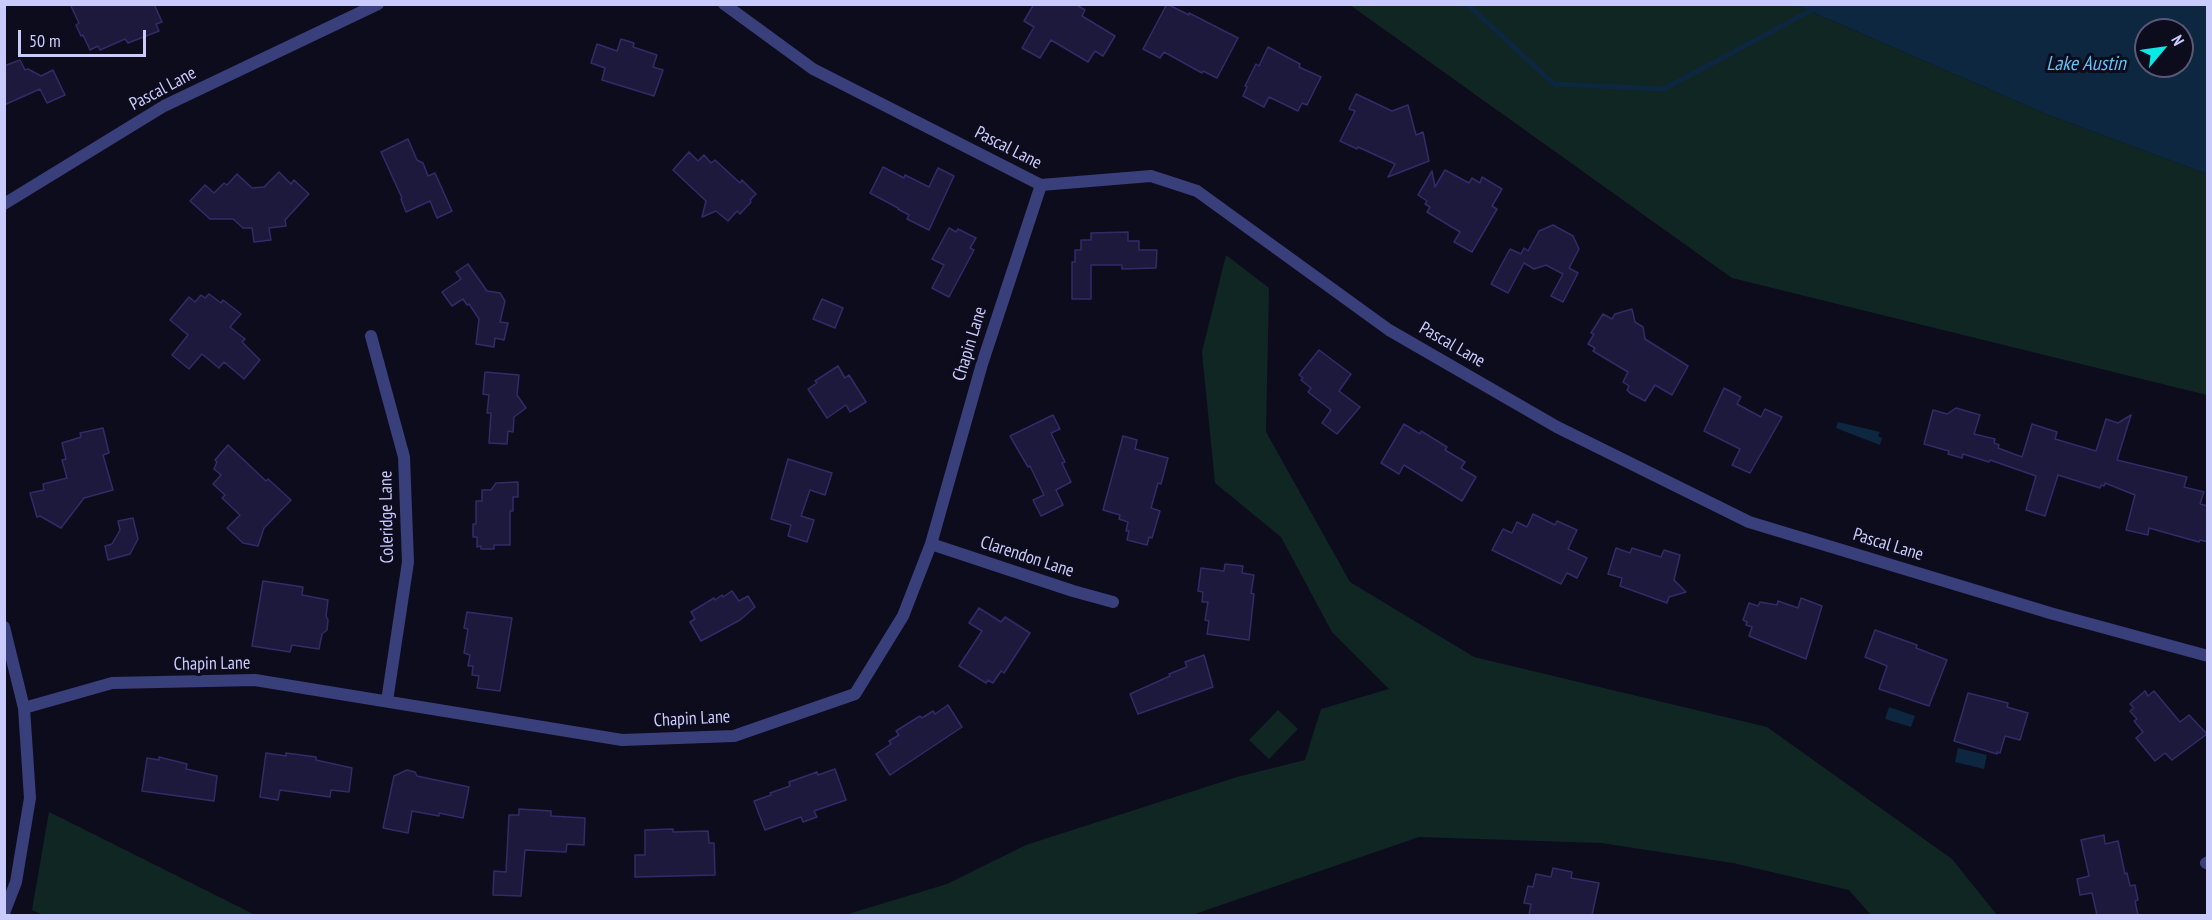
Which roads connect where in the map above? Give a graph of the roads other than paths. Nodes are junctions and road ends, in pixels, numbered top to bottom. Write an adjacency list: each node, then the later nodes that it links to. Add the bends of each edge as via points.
1 (378, 4): 4 (street, Pascal Lane, via 164,106)
2 (724, 4): 3 (street, Pascal Lane, via 813,69)
3 (1041, 185): 6 (street, Chapin Lane, via 982,364); 9 (street, Pascal Lane, via 1151,176 1197,191 1389,330 1557,427 1749,522 2050,613)
4 (4, 204)
5 (371, 336): 10 (street, Coleridge Lane, via 404,457 408,562)
6 (931, 544): 7 (street, Clarendon Lane); 10 (street, Chapin Lane, via 903,616 855,694 734,736 622,740)
7 (1113, 602)
8 (4, 627): 11 (street)
9 (2208, 656)
10 (387, 701): 11 (street, Chapin Lane, via 255,680 112,683)
11 (24, 708): 12 (street, via 30,798 16,882)
12 (4, 913)

